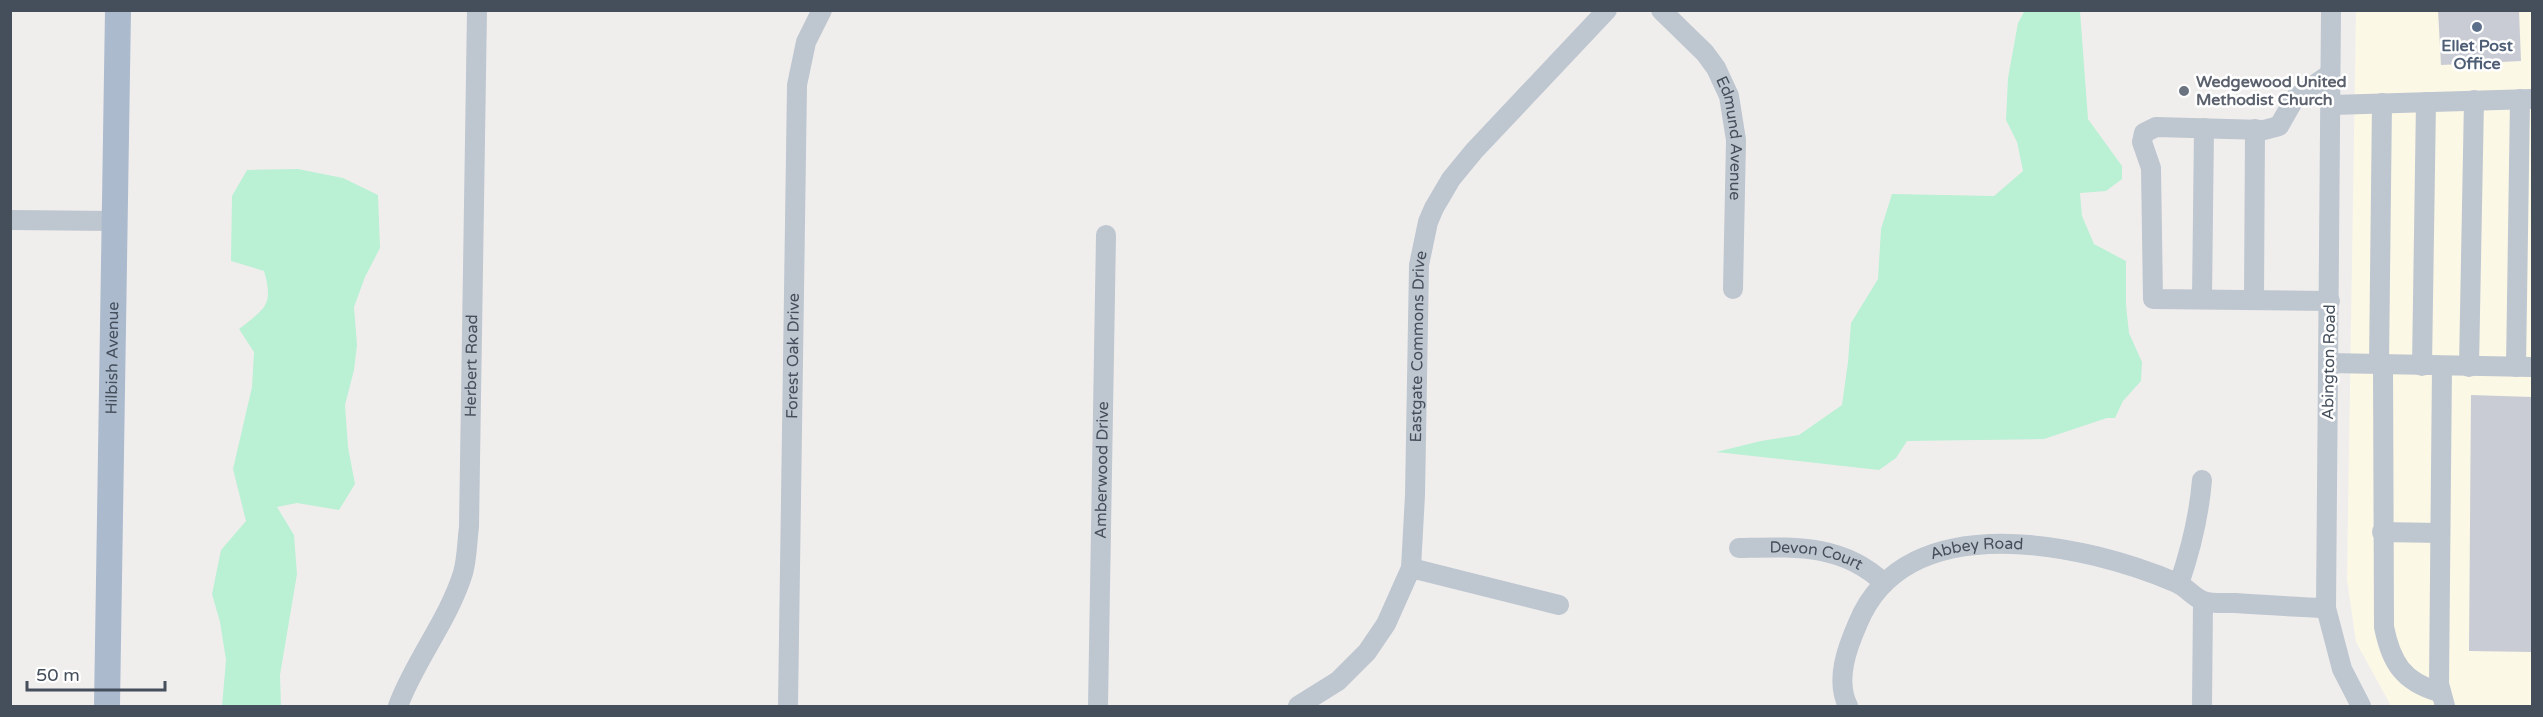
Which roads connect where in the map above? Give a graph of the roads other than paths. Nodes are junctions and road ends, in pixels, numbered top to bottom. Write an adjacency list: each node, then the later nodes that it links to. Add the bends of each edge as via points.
1 (118, 10): 16 (main road, Hilbish Avenue)
2 (477, 10): 40 (street, Herbert Road, via 468,538 464,571 453,598)
3 (822, 10): 41 (street, Forest Oak Drive, via 806,42 797,85)
4 (1607, 10): 32 (street, Eastgate Commons Drive, via 1468,158 1428,222 1419,265)
5 (1661, 10): 18 (street, Edmund Avenue, via 1706,53 1731,104 1736,140)
6 (2331, 10): 7 (street, Abington Road)
7 (2330, 74): 12 (street, Abington Road); 14 (street, via 2295,98 2279,126)
8 (2526, 99): 9 (street); 27 (street)
9 (2474, 100): 10 (street); 26 (street)
10 (2426, 102): 11 (street); 24 (street)
11 (2382, 104): 12 (street); 23 (street)
12 (2332, 105): 21 (street, Abington Road)
13 (2204, 128): 14 (street); 19 (street); 19 (street, via 2156,128 2144,133 2142,142 2151,168 2153,299)
14 (2255, 129): 20 (street)
15 (10, 220): 16 (street)
16 (114, 221): 39 (main road, Hilbish Avenue)
17 (1106, 235): 42 (street, Amberwood Drive)
18 (1733, 289)
19 (2202, 299): 20 (street)
20 (2254, 300): 21 (street)
21 (2330, 301): 22 (street, Abington Road)
22 (2329, 363): 23 (street); 37 (street, Abington Road)
23 (2381, 364): 24 (street); 29 (street)
24 (2422, 366): 25 (street)
25 (2442, 366): 26 (street); 30 (street)
26 (2469, 367): 27 (street)
27 (2524, 367)
28 (2202, 480): 34 (street, via 2193,545)
29 (2382, 532): 30 (street); 38 (street, via 2382,610 2390,652 2409,678)
30 (2439, 533): 38 (street)
31 (1739, 548): 33 (street, Devon Court, via 1818,550 1861,564)
32 (1411, 568): 36 (street); 43 (street, Eastgate Commons Drive, via 1386,624 1366,652 1338,681)
33 (1884, 583): 34 (street, Abbey Road, via 1910,563 1930,554 2018,544 2104,557); 44 (street, Abbey Road, via 1865,608 1849,644 1843,673)
34 (2179, 584): 35 (street, Abbey Road)
35 (2203, 601): 37 (street); 45 (street)
36 (1559, 605)
37 (2326, 608): 46 (street, Abington Road, via 2342,669)
38 (2442, 699)
39 (107, 706)
40 (398, 706)
41 (788, 706)
42 (1098, 706)
43 (1298, 706)
44 (1848, 706)
45 (2202, 706)
46 (2361, 706)

